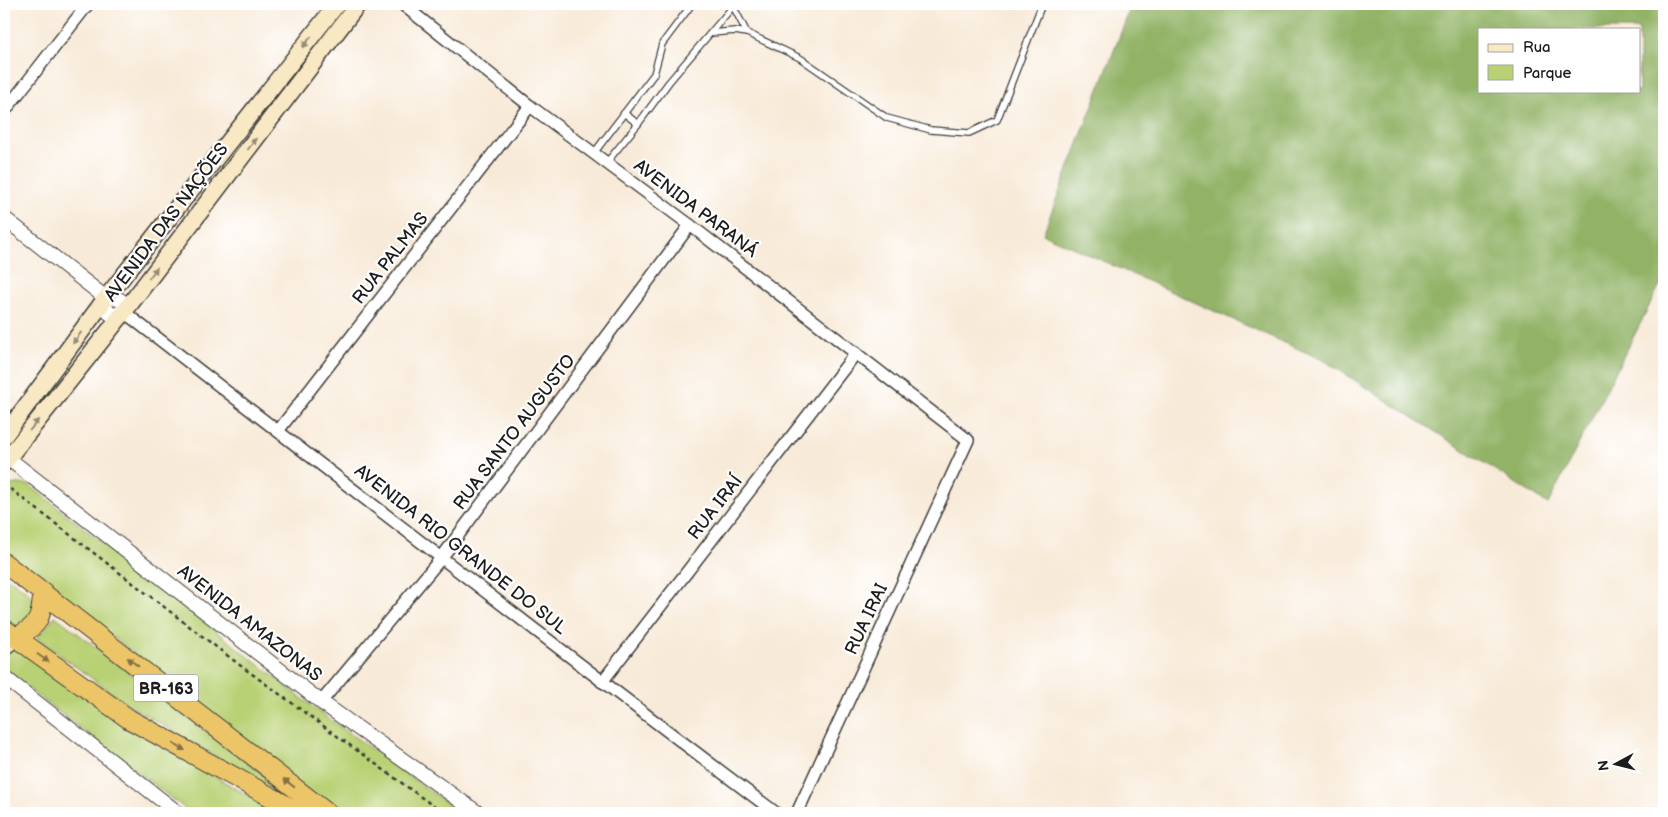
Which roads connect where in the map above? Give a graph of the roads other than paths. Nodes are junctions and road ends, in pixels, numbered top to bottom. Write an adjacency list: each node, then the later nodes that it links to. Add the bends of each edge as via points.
1 (88, 4): 11 (street)
2 (337, 4): 18 (main road, AVENIDA DAS NAÇÕES, one-way to 18)
3 (358, 4): 19 (main road, AVENIDA DAS NAÇÕES, one-way to 3)
4 (402, 4): 10 (street, AVENIDA PARANÁ)
5 (692, 4): 12 (lane, via 662,44 654,74)
6 (1042, 4): 9 (lane, via 997,120 969,133 931,130 887,118 800,58)
7 (734, 5): 8 (lane); 9 (lane)
8 (711, 33): 9 (lane); 13 (lane)
9 (747, 33)
10 (530, 106): 14 (street, AVENIDA PARANÁ); 21 (street, RUA PALMAS)
11 (4, 112)
12 (624, 113): 13 (lane); 14 (lane)
13 (638, 124): 15 (lane)
14 (594, 153): 15 (street, AVENIDA PARANÁ)
15 (607, 162): 17 (street, AVENIDA PARANÁ)
16 (4, 218): 18 (street)
17 (690, 225): 20 (street, AVENIDA PARANÁ); 25 (street, RUA SANTO AUGUSTO)
18 (106, 298): 19 (street, via 108,312 115,315); 22 (main road, AVENIDA DAS NAÇÕES, one-way to 22)
19 (124, 312): 21 (street, AVENIDA RIO GRANDE DO SUL); 24 (main road, AVENIDA DAS NAÇÕES, one-way to 19)
20 (856, 353): 23 (street, AVENIDA PARANÁ); 30 (street, RUA IRAÍ)
21 (278, 431): 25 (street, AVENIDA RIO GRANDE DO SUL)
22 (4, 436)
23 (968, 440): 37 (street, RUA IRAI)
24 (5, 459): 31 (street, AVENIDA AMAZONAS)
25 (442, 557): 30 (street, AVENIDA RIO GRANDE DO SUL); 31 (street, RUA SANTO AUGUSTO)
26 (4, 563): 27 (highway, BR-163)
27 (43, 592): 28 (highway, via 42,613 37,623 29,631); 34 (highway, BR-163, one-way to 27)
28 (8, 638): 33 (highway, BR-163, one-way to 33, via 130,719)
29 (4, 677): 32 (street)
30 (602, 682): 36 (street, AVENIDA RIO GRANDE DO SUL)
31 (321, 702): 35 (street, AVENIDA AMAZONAS)
32 (178, 813)
33 (300, 813)
34 (327, 813)
35 (478, 813)
36 (776, 813)
37 (796, 813)

